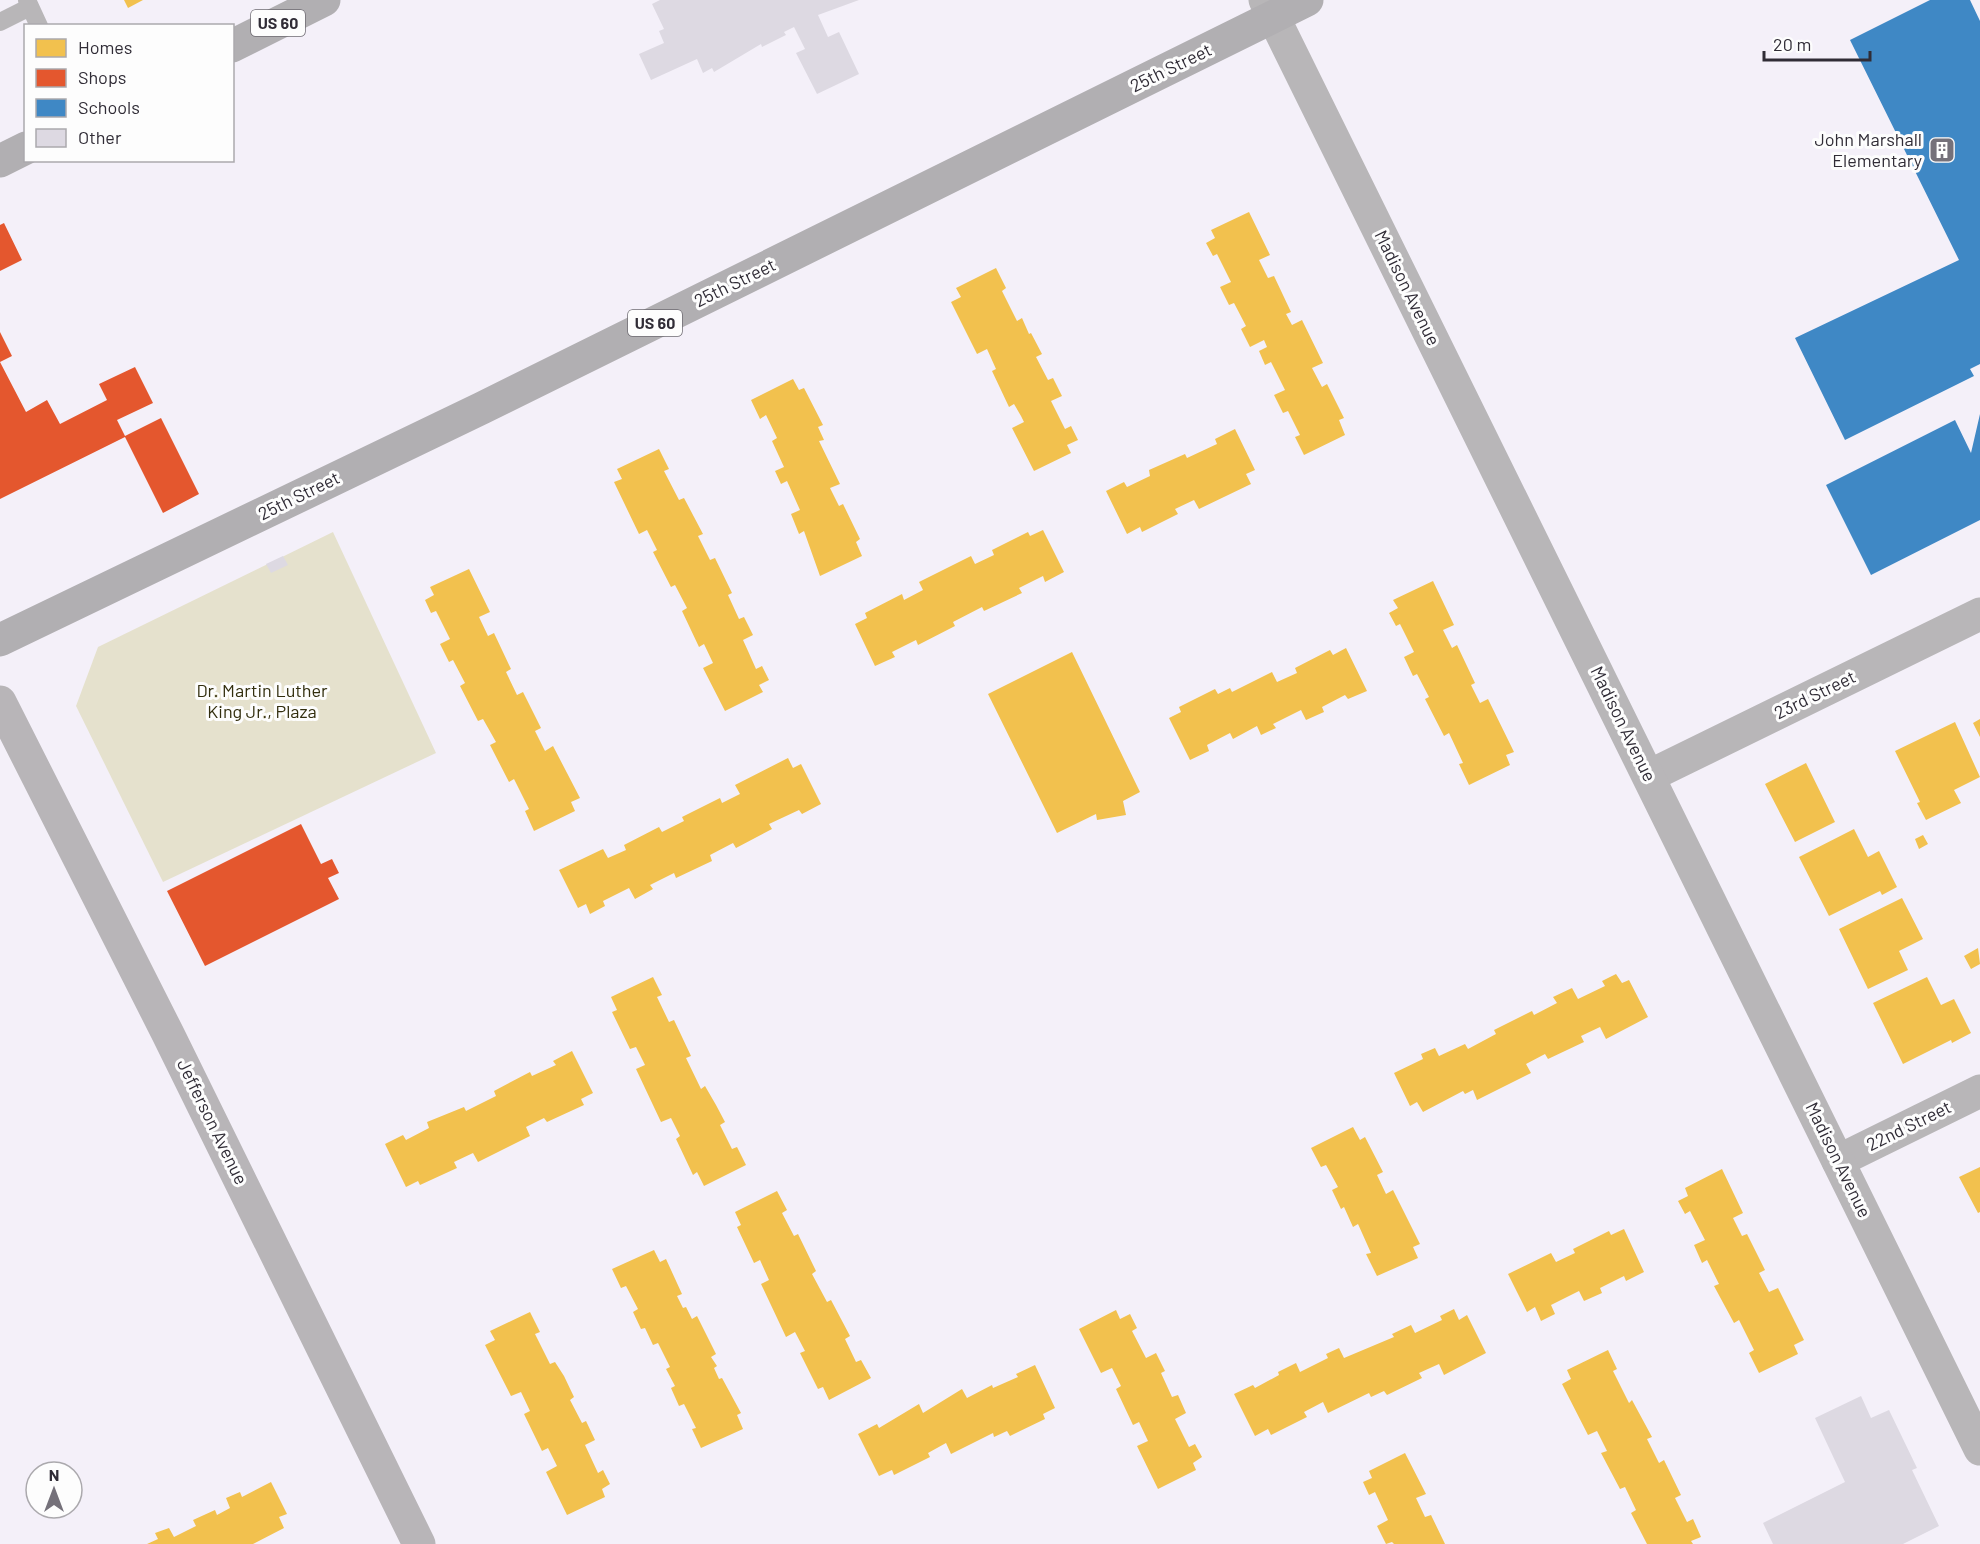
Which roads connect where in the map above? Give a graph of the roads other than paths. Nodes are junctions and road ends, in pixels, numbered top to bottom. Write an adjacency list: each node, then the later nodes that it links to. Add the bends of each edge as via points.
1 (324, 0): 7 (main road, US 60)
2 (1306, 0): 4 (main road, 25th Street / US 60)
3 (29, 4): 5 (lane); 6 (lane)
4 (1269, 8): 11 (main road, 25th Street / US 60, via 482,408); 13 (street, Madison Avenue)
5 (0, 22)
6 (38, 24)
7 (234, 45)
8 (24, 149): 9 (main road)
9 (0, 161)
10 (1980, 614): 13 (street, 23rd Street)
11 (0, 640)
12 (0, 702): 17 (main road, Jefferson Avenue)
13 (1649, 776): 15 (street, Madison Avenue)
14 (1980, 1091): 15 (street, 22nd Street)
15 (1838, 1161): 16 (street, Madison Avenue)
16 (1980, 1449)
17 (419, 1544)

